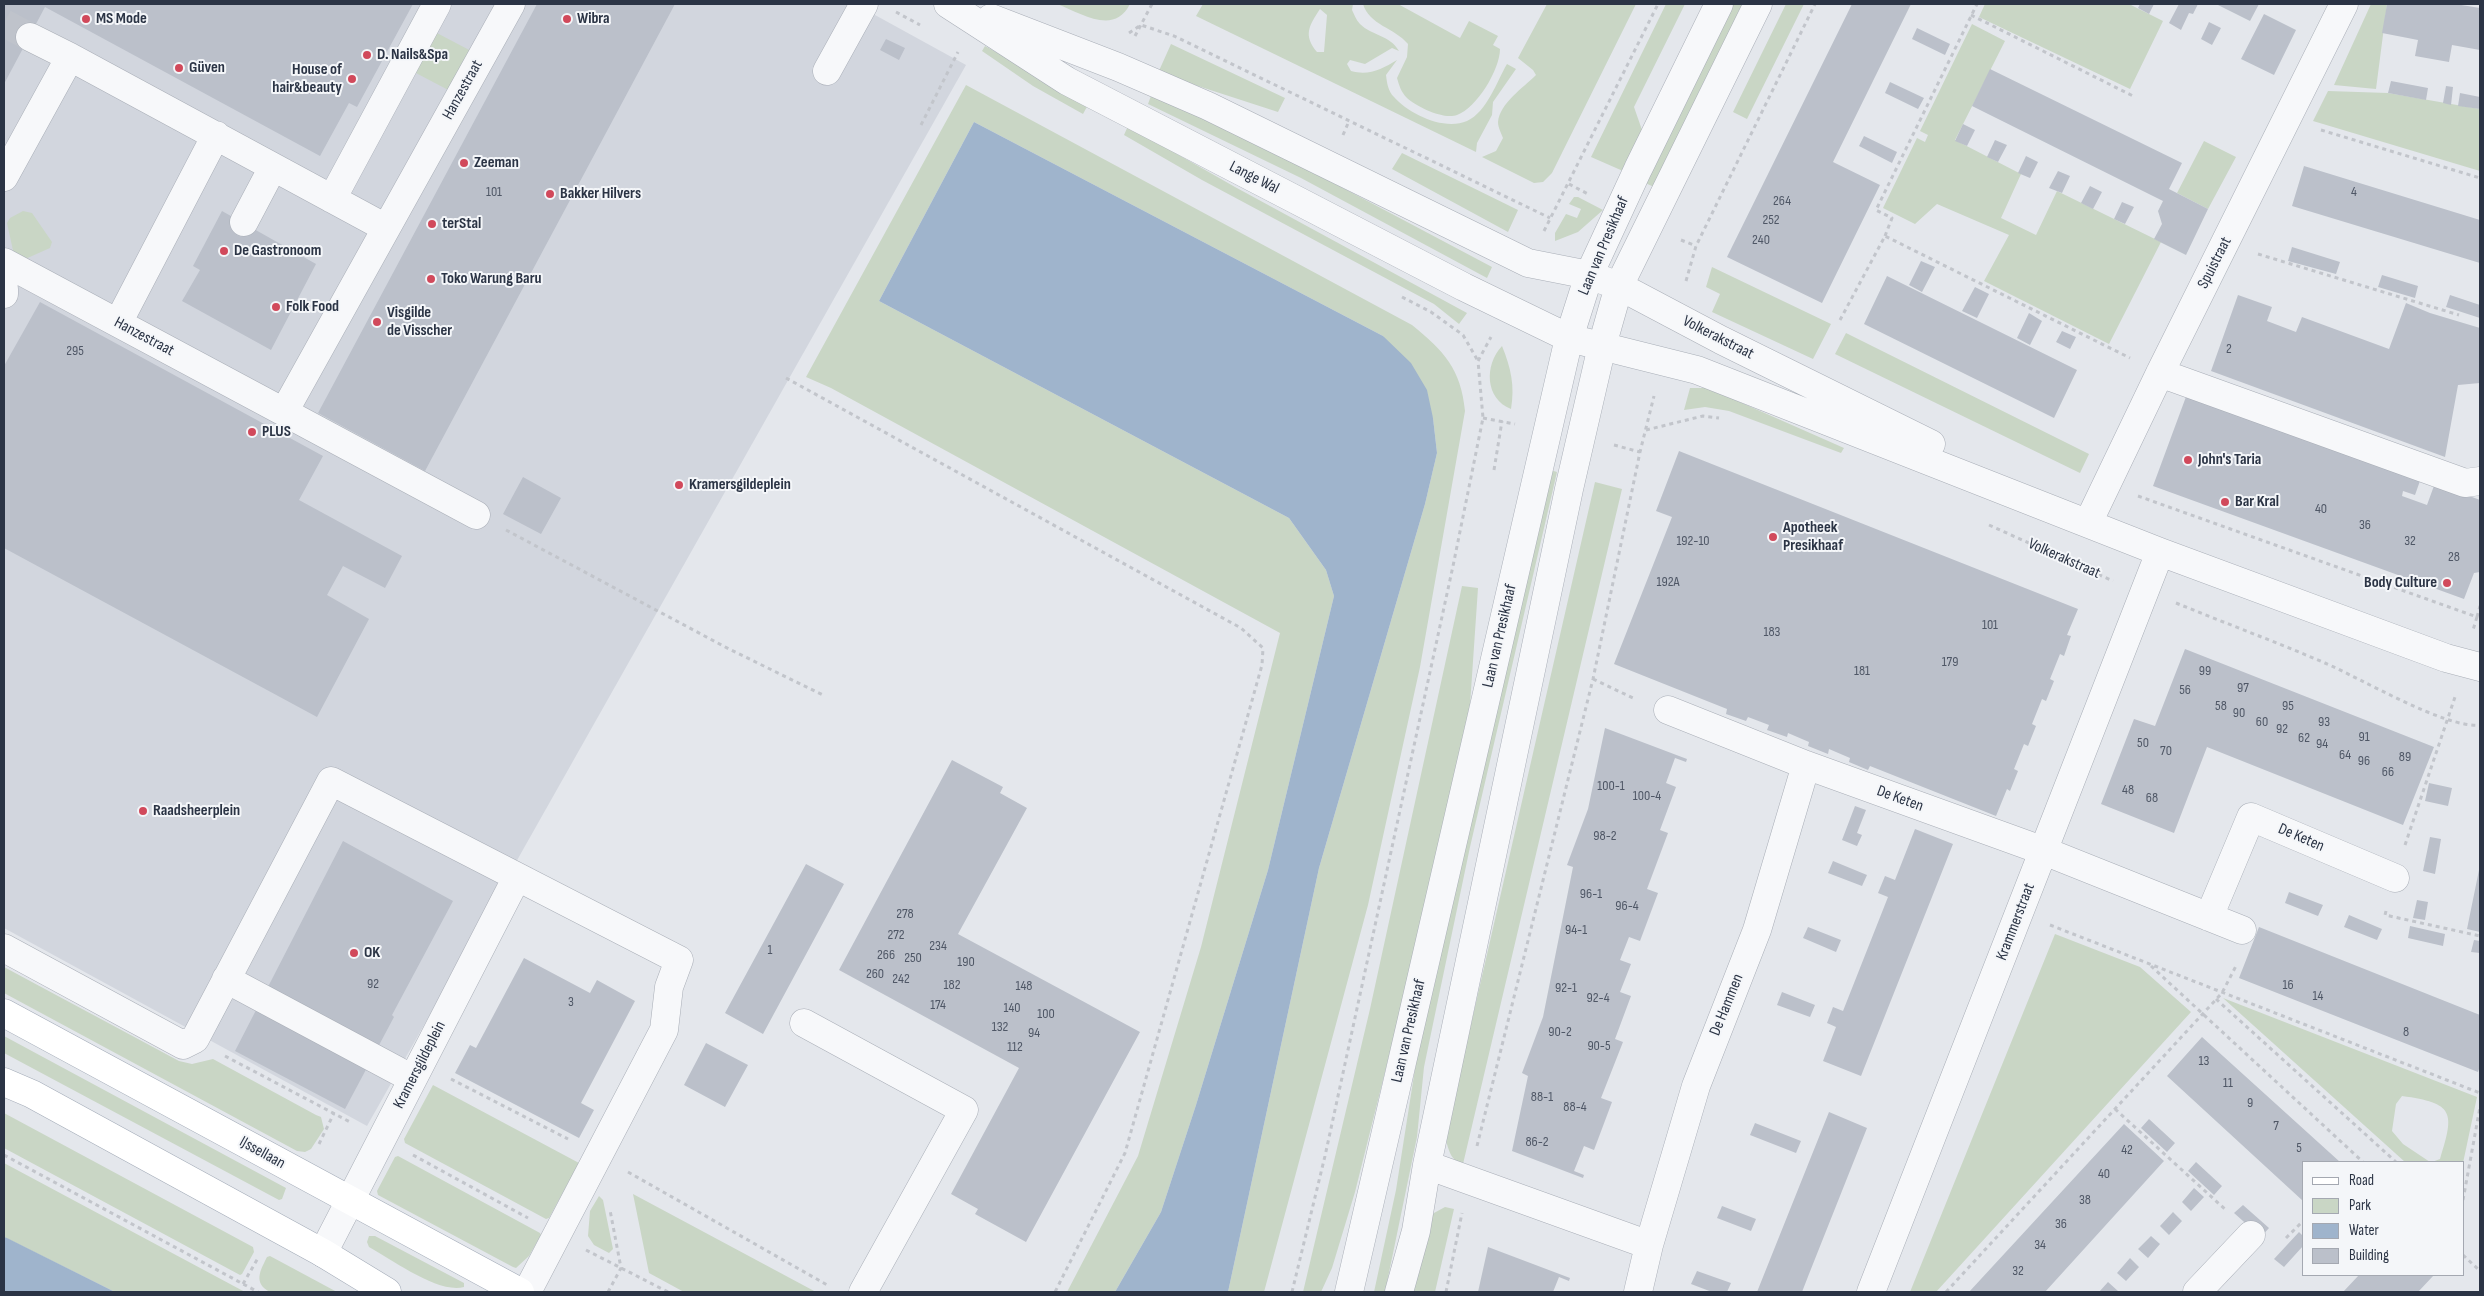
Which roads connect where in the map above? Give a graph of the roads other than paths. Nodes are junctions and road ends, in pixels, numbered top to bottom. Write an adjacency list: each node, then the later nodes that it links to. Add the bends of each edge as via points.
1 (436, 4): 15 (street)
2 (511, 4): 17 (street, Hanzestraat)
3 (864, 4): 11 (street)
4 (948, 4): 24 (street, Lange Wal, via 1067,81)
5 (955, 4): 19 (street, via 1118,67 1208,106 1528,263)
6 (1719, 4): 19 (street, Laan van Presikhaaf)
7 (1758, 4): 20 (street, Laan van Presikhaaf)
8 (2344, 4): 26 (street, Spuistraat)
9 (30, 37): 10 (street)
10 (70, 56): 12 (street); 14 (street)
11 (827, 71)
12 (216, 136): 13 (street); 23 (street)
13 (273, 167): 15 (street); 16 (street)
14 (4, 177)
15 (332, 199): 17 (street)
16 (244, 222)
17 (386, 228): 27 (street, Hanzestraat)
18 (4, 262): 23 (street, Hanzestraat)
19 (1589, 274): 20 (street, Volkerakstraat); 24 (street, Laan van Presikhaaf)
20 (1620, 286): 25 (street, Laan van Presikhaaf); 30 (street, Volkerakstraat, via 1721,340)
21 (4, 288): 22 (street)
22 (4, 294)
23 (118, 322): 27 (street, Hanzestraat)
24 (1569, 338): 25 (street, Volkerakstraat); 55 (street, Laan van Presikhaaf)
25 (1602, 346): 30 (street, Volkerakstraat, via 1697,370); 46 (street, Laan van Presikhaaf)
26 (2160, 373): 28 (street, via 2465,483); 30 (street, Spuistraat)
27 (284, 412): 29 (street, Hanzestraat)
28 (2480, 481)
29 (476, 515)
30 (2088, 523): 31 (street, Volkerakstraat)
31 (2160, 552): 32 (street, Volkerakstraat, via 2446,658); 35 (street, Krammerstraat)
32 (2480, 667)
33 (1668, 710): 34 (street, De Keten)
34 (1806, 765): 35 (street, De Keten); 49 (street, De Hammen, via 1757,930 1696,1086)
35 (2044, 851): 38 (street, De Keten); 58 (street, Krammerstraat)
36 (516, 877): 41 (street, via 330,781); 44 (street, Kramersgildeplein); 53 (street, via 679,960 668,987 664,1030)
37 (2395, 878): 38 (street, De Keten, via 2251,817)
38 (2209, 916): 39 (street, De Keten)
39 (2242, 930)
40 (4, 948): 41 (street, via 183,1045 195,1040)
41 (226, 979): 44 (street)
42 (4, 1013): 47 (main road, IJssellaan)
43 (804, 1023): 54 (street, via 964,1110)
44 (417, 1071): 47 (street, Kramersgildeplein)
45 (4, 1082): 50 (main road, via 32,1094)
46 (1427, 1165): 49 (street); 56 (street, Laan van Presikhaaf, via 1416,1231)
47 (350, 1200): 50 (street, Kramersgildeplein); 52 (main road, IJssellaan)
48 (2251, 1236): 59 (street)
49 (1648, 1245): 57 (street, De Hammen)
50 (323, 1253): 51 (main road)
51 (387, 1292)
52 (520, 1292)
53 (527, 1292)
54 (863, 1292)
55 (1349, 1292)
56 (1399, 1292)
57 (1638, 1292)
58 (1871, 1292)
59 (2197, 1292)

